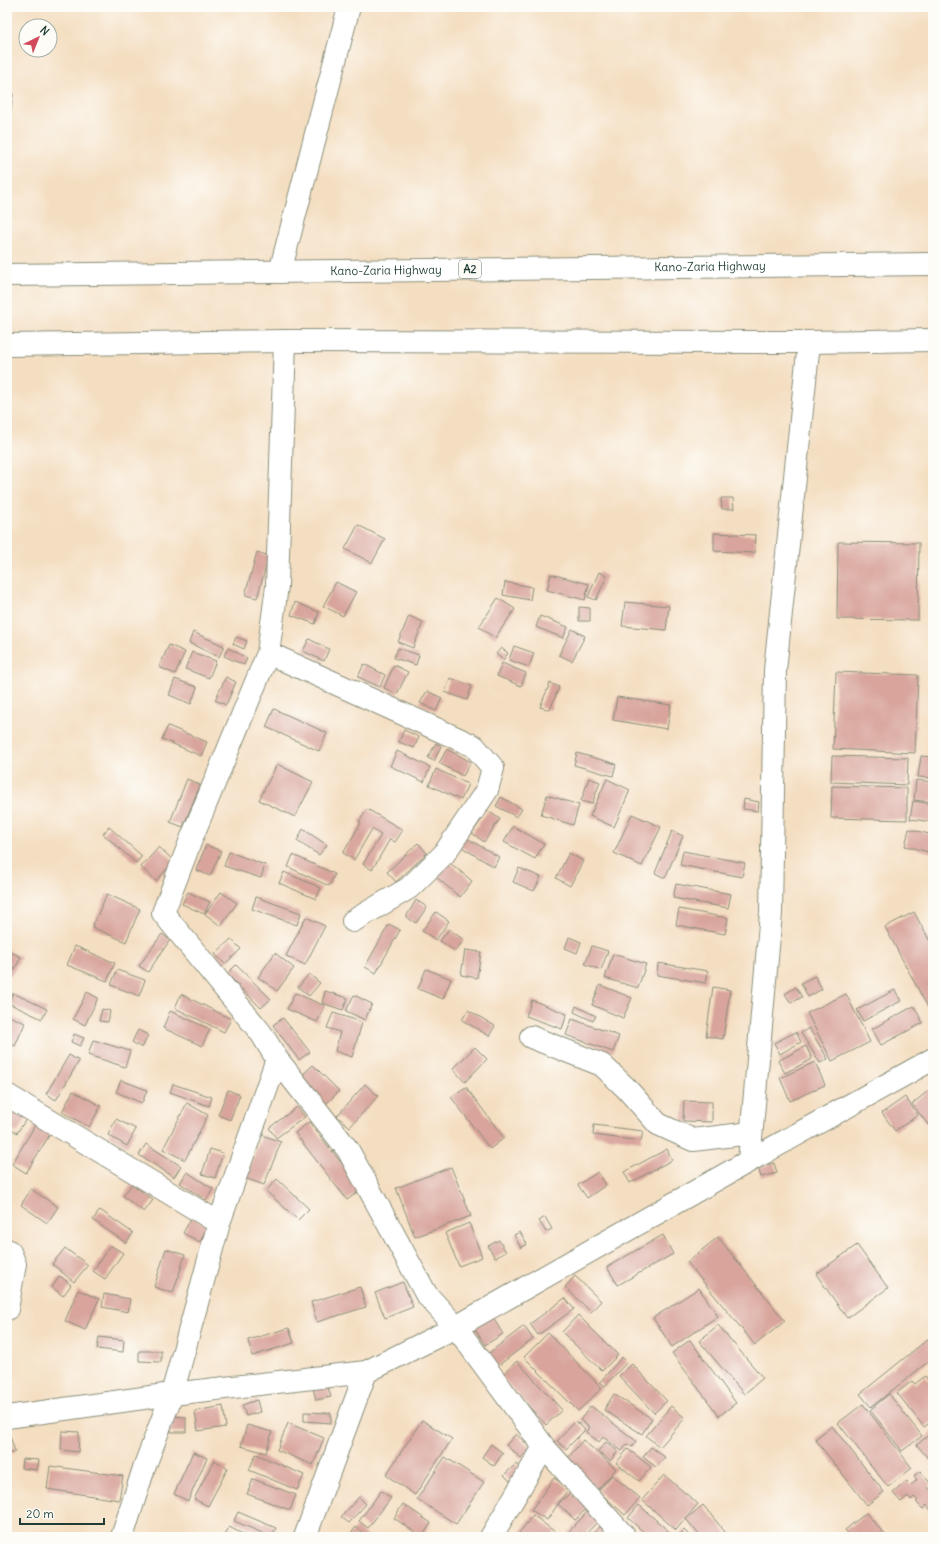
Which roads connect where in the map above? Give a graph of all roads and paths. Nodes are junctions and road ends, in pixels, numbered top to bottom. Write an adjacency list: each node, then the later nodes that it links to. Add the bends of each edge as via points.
1 (349, 7): 3 (main road)
2 (933, 264): 3 (main road, Kano-Zaria Highway / A2)
3 (280, 272): 4 (main road, Kano-Zaria Highway / A2)
4 (7, 275)
5 (933, 340): 7 (main road)
6 (285, 341): 7 (main road); 8 (main road); 9 (main road, via 277,586)
7 (809, 342): 15 (main road, via 775,670 771,914)
8 (7, 345)
9 (268, 654): 10 (main road, via 474,746 493,768 487,790 444,854 409,888); 12 (main road, via 164,913 261,1033)
10 (353, 921)
11 (531, 1037): 15 (main road, via 602,1065 658,1124 693,1140)
12 (277, 1058): 17 (main road); 20 (main road, via 348,1150 426,1294)
13 (933, 1059): 16 (main road)
14 (7, 1096): 17 (main road)
15 (752, 1133): 16 (main road)
16 (749, 1161): 20 (main road)
17 (218, 1223): 22 (main road)
18 (7, 1250): 19 (main road, via 15,1264)
19 (7, 1309)
20 (456, 1327): 21 (main road); 24 (main road)
21 (366, 1372): 22 (main road); 26 (main road)
22 (172, 1394): 23 (main road); 25 (main road, via 144,1468)
23 (7, 1417)
24 (544, 1447): 27 (main road); 28 (main road)
25 (122, 1537)
26 (305, 1537)
27 (491, 1537)
28 (625, 1537)

